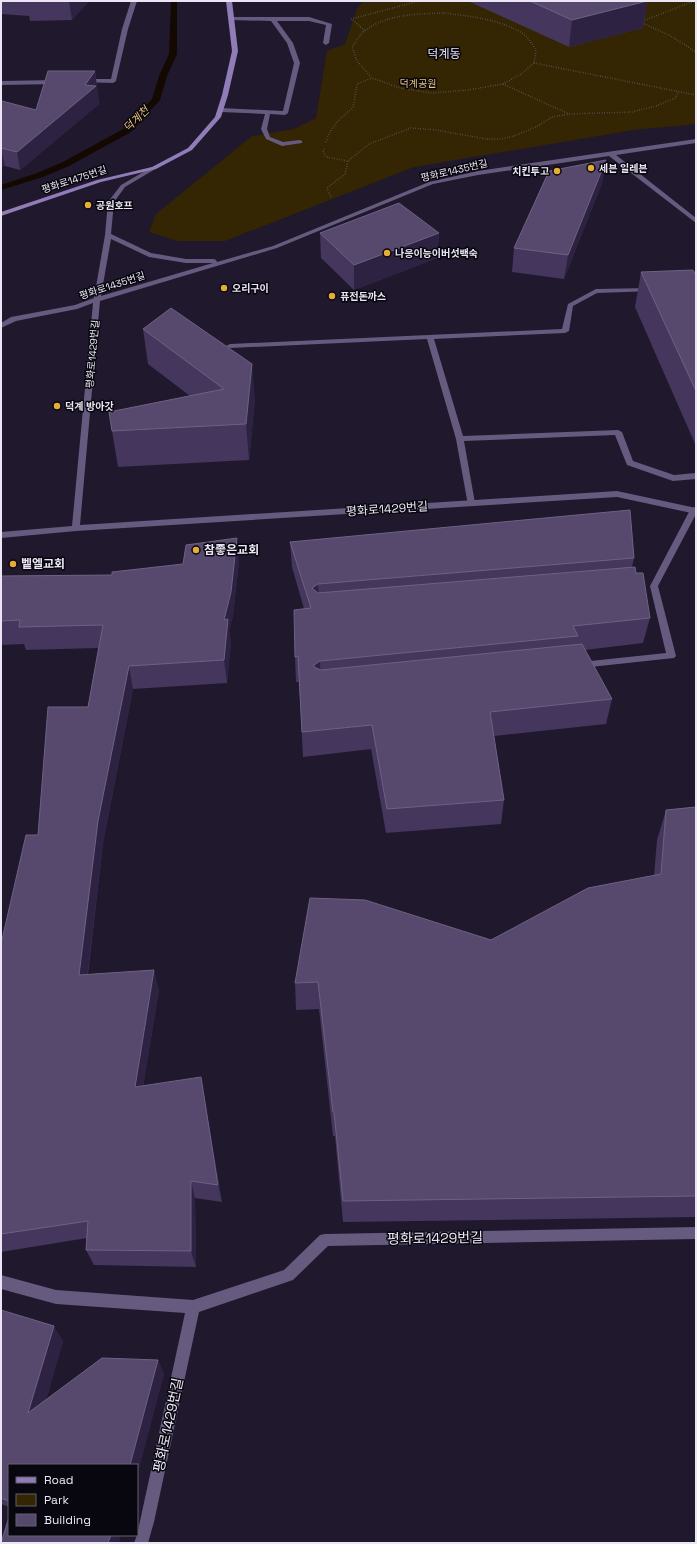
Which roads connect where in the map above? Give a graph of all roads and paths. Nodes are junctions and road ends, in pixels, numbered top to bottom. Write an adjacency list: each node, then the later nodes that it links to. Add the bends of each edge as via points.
1 (134, 1): 12 (street, via 113,81)
2 (228, 1): 4 (street, 평화로1475번길)
3 (694, 1): 9 (path, via 640,22)
4 (231, 18): 6 (street); 18 (street, 평화로1475번길, via 235,51)
5 (352, 19): 7 (path)
6 (273, 20): 8 (street, via 309,19 329,24); 19 (street, via 290,43 296,63 285,113)
7 (364, 31): 10 (path, via 386,20 416,14 456,14 497,23 524,34 536,50); 11 (path, via 352,47 357,61)
8 (326, 43)
9 (696, 52)
10 (534, 63): 15 (path); 16 (path)
11 (372, 78): 15 (path, via 400,88 432,93); 24 (path, via 357,84 353,108 336,121 330,130 323,152 326,157)
12 (73, 81)
13 (65, 82): 14 (street)
14 (1, 83)
15 (503, 84): 20 (path)
16 (679, 92): 17 (path); 20 (path, via 675,98 632,112)
17 (696, 95)
18 (221, 110): 19 (street); 25 (street, 평화로1475번길, via 218,118 190,149)
19 (268, 112): 22 (street, via 264,129 268,138 282,144)
20 (569, 114): 24 (path, via 552,117 538,126 500,139 411,128 369,144)
21 (696, 141): 23 (street, 평화로1435번길)
22 (300, 142)
23 (610, 153): 28 (street); 30 (street, 평화로1435번길, via 478,173 431,183 275,247)
24 (348, 161): 26 (path, via 345,174 327,188)
25 (154, 168): 27 (street, 평화로1475번길, via 99,180); 29 (street, 평화로1475번길, via 123,186 111,202)
26 (332, 200)
27 (1, 214)
28 (696, 221)
29 (108, 234): 30 (street, 평화로1435번길, via 149,255 186,261); 32 (street, 평화로1475번길)
30 (228, 260): 32 (street, 평화로1435번길)
31 (656, 290): 34 (street, via 596,291 570,305 564,331)
32 (97, 299): 33 (street, 평화로1435번길, via 77,307 14,319); 40 (street, 평화로1429번길)
33 (1, 326)
34 (430, 336): 35 (street); 36 (street)
35 (230, 346)
36 (460, 439): 37 (street, via 618,432 630,463 673,478); 38 (street)
37 (696, 476)
38 (471, 503): 39 (street, 평화로1429번길, via 617,494); 40 (street, 평화로1429번길)
39 (695, 511): 42 (street, via 650,586 671,656)
40 (76, 528): 41 (street, 평화로1429번길)
41 (1, 535)
42 (568, 666)
43 (696, 1233): 45 (street, 평화로1429번길, via 325,1240 288,1275)
44 (1, 1282): 45 (street, 평화로1429번길, via 56,1297)
45 (193, 1307): 46 (street, 평화로1429번길)
46 (141, 1543)

